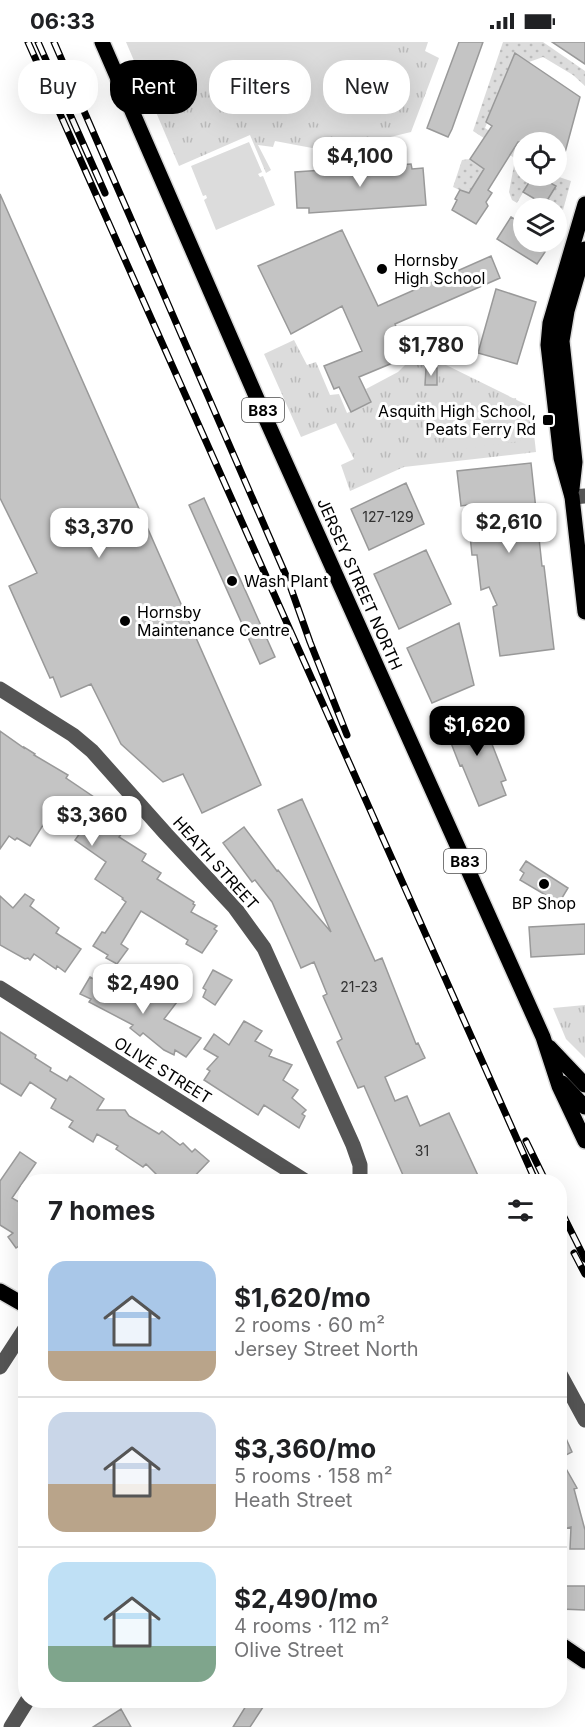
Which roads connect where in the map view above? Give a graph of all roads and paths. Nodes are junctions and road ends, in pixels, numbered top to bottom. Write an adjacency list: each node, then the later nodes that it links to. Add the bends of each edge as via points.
1 (102, 42): 8 (main road, JERSEY STREET NORTH / B83)
2 (585, 204): 4 (main road, via 548,336 561,458)
3 (585, 249): 4 (main road, via 562,341)
4 (578, 497): 5 (main road)
5 (585, 612)
6 (0, 689): 15 (street, HEATH STREET, via 73,735 92,752 236,908 264,948 353,1145)
7 (0, 988): 14 (street, OLIVE STREET)
8 (543, 1037): 9 (main road, JERSEY STREET NORTH / B83); 10 (main road, B83)
9 (552, 1066): 12 (main road, B83); 13 (main road, JERSEY STREET NORTH / B83)
10 (578, 1075): 11 (main road, B83)
11 (585, 1085)
12 (585, 1107)
13 (585, 1141)
14 (294, 1174)
15 (360, 1174)
16 (0, 1291): 17 (main road)
17 (18, 1301)
18 (18, 1339): 19 (street)
19 (0, 1366)
20 (567, 1387): 21 (street)
21 (585, 1420)
22 (567, 1648): 23 (main road)
23 (585, 1660)
24 (23, 1708): 25 (street)
25 (11, 1727)

